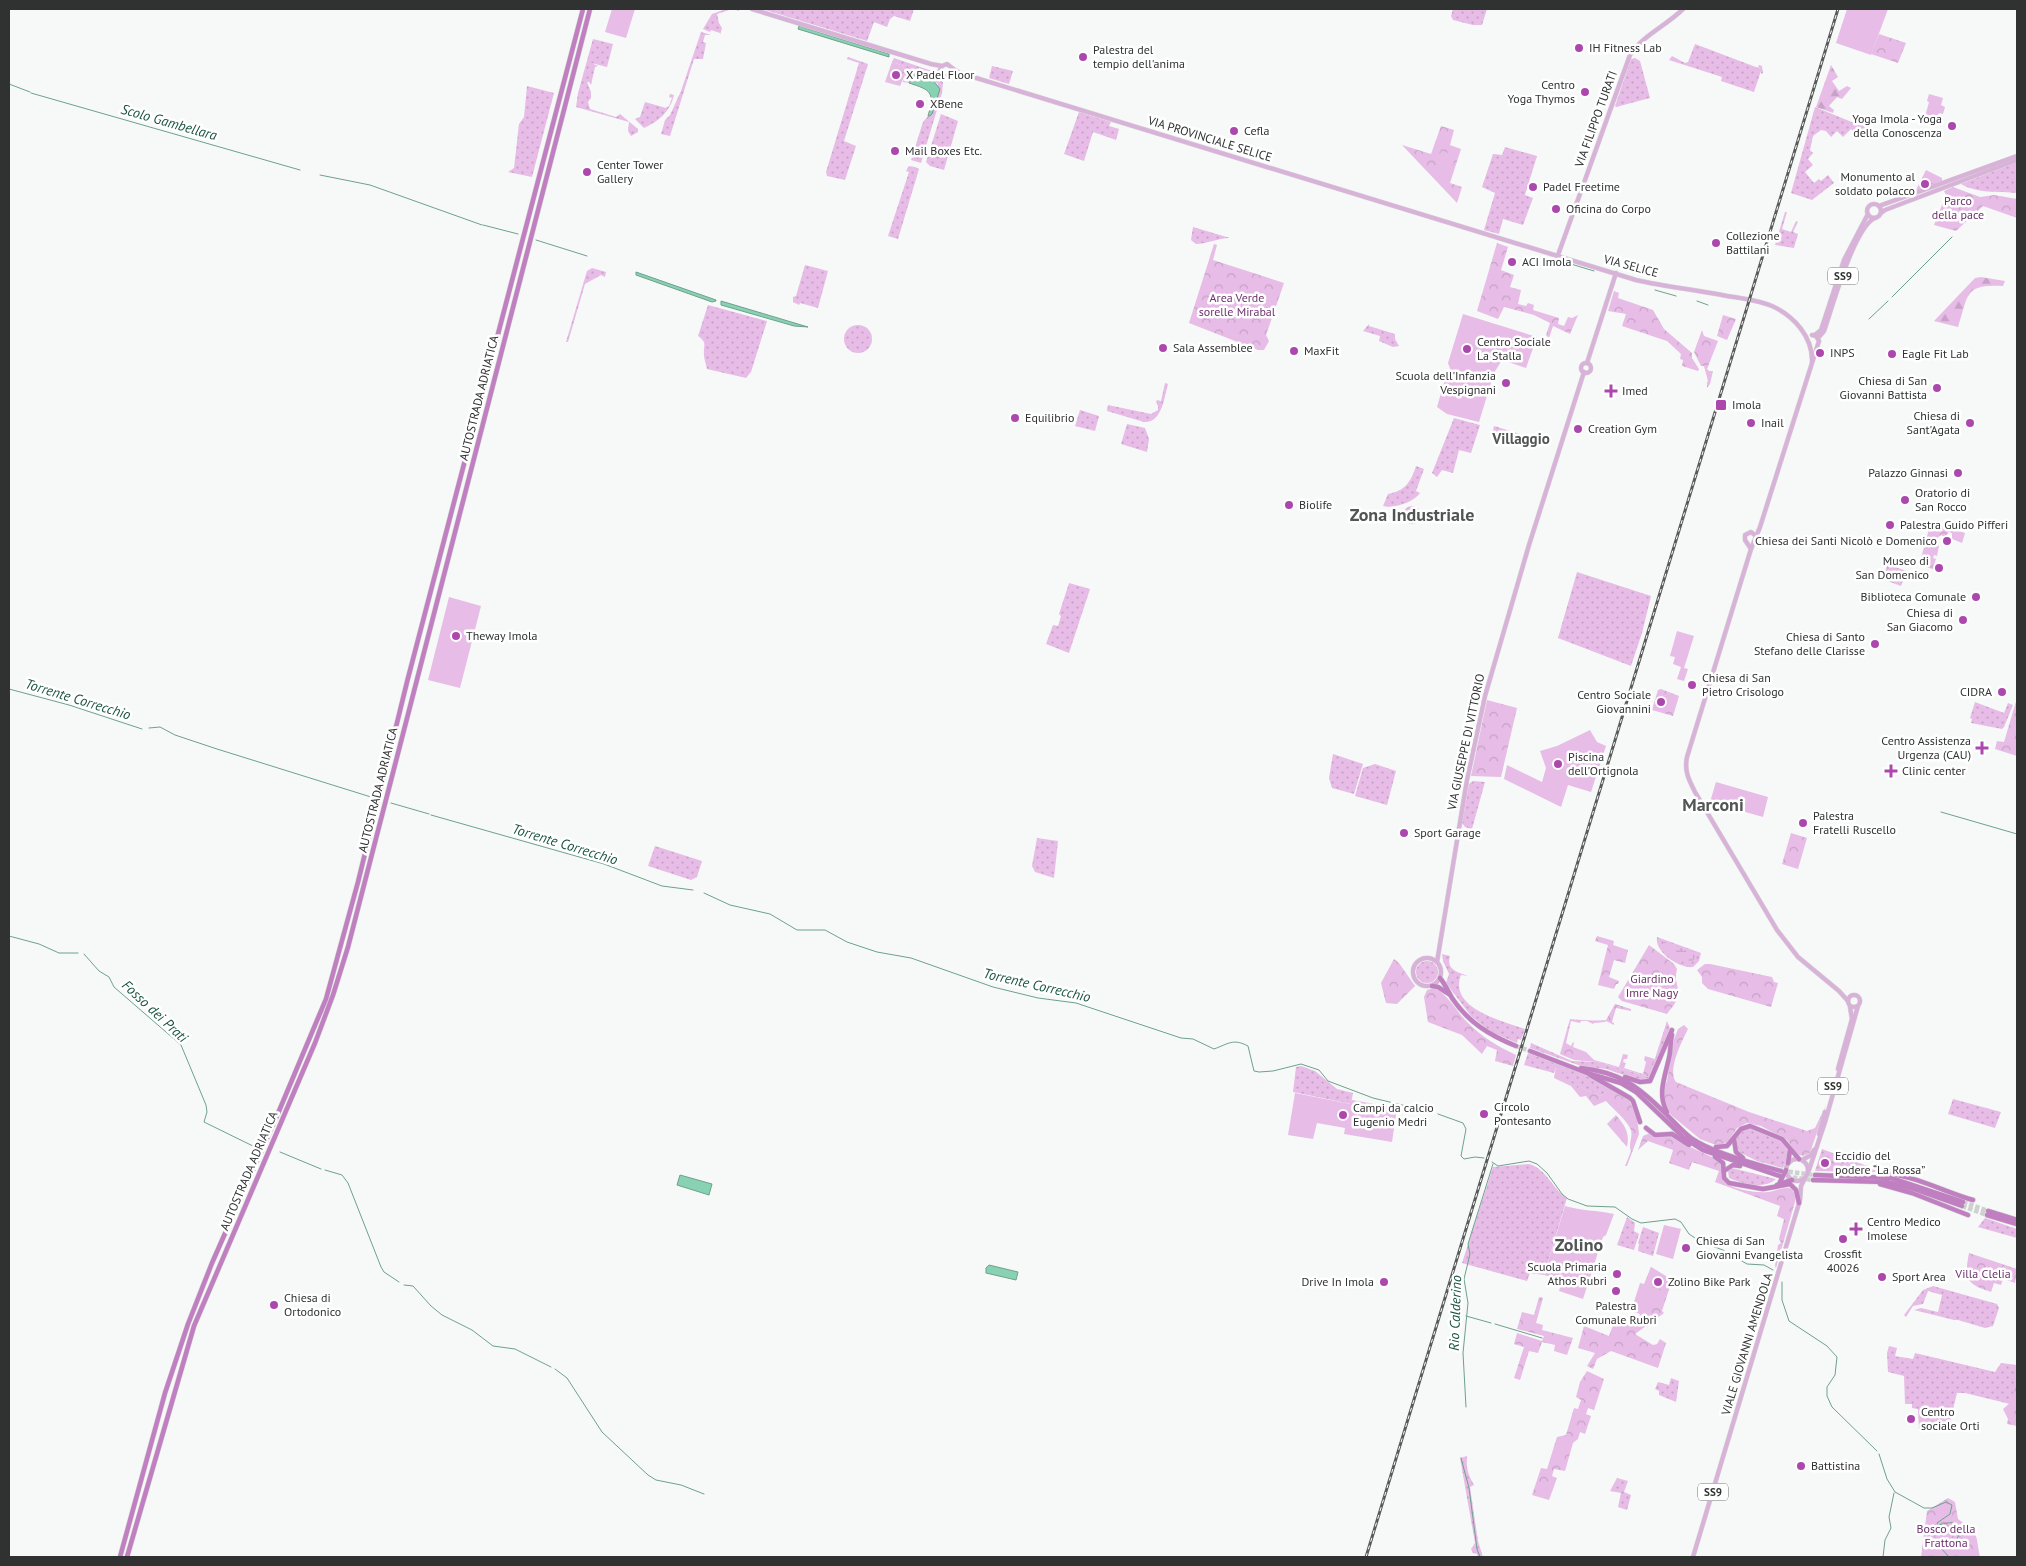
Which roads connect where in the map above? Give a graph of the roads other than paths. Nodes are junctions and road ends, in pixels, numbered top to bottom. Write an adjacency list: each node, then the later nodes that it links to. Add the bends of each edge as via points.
1 (583, 9): 69 (highway, AUTOSTRADA ADRIATICA, via 326,999 182,1340)
2 (590, 9): 70 (highway, AUTOSTRADA ADRIATICA, via 348,947 315,1043 194,1326)
3 (752, 9): 5 (main road, VIA PROVINCIALE SELICE)
4 (1683, 9): 17 (main road, VIA FILIPPO TURATI, via 1630,55)
5 (931, 64): 6 (main road, VIA PROVINCIALE SELICE); 8 (main road, VIA PROVINCIALE SELICE)
6 (942, 66): 7 (main road, VIA PROVINCIALE SELICE, via 947,64); 8 (main road)
7 (952, 68): 9 (main road, VIA PROVINCIALE SELICE); 10 (main road)
8 (940, 72): 10 (main road, VIA PROVINCIALE SELICE, via 943,77)
9 (960, 73): 10 (main road, VIA PROVINCIALE SELICE); 16 (main road, VIA PROVINCIALE SELICE)
10 (951, 75)
11 (2017, 158): 12 (main road); 13 (main road)
12 (1879, 206): 13 (main road); 14 (main road, via 1871,205)
13 (1881, 213): 15 (main road)
14 (1868, 214): 15 (main road); 20 (main road, SS9, via 1850,248)
15 (1875, 218): 20 (main road, SS9, via 1867,224 1854,247 1824,331)
16 (1453, 224): 17 (main road, VIA SELICE)
17 (1558, 255): 18 (main road, VIA SELICE)
18 (1616, 274): 19 (main road, VIA SELICE, via 1762,302 1780,310); 27 (main road, VIA GIUSEPPE DI VITTORIO, via 1588,363 1591,369 1584,372 1490,673 1467,780)
19 (1800, 328): 20 (main road, VIA SELICE); 21 (main road, VIA SELICE)
20 (1816, 337): 21 (main road); 21 (main road, via 1815,345); 22 (main road, SS9)
21 (1809, 342): 22 (main road, SS9)
22 (1812, 362): 23 (main road, SS9, via 1761,523)
23 (1754, 534): 24 (main road); 25 (main road, via 1747,532 1745,539)
24 (1753, 542): 25 (main road); 26 (main road)
25 (1748, 543): 26 (main road)
26 (1751, 549): 32 (main road, SS9, via 1687,757 1687,774 1777,930 1802,961)
27 (1439, 942): 28 (main road, VIA GIUSEPPE DI VITTORIO); 29 (main road, VIA GIUSEPPE DI VITTORIO)
28 (1431, 958): 29 (main road); 31 (main road, via 1418,961 1412,974 1420,985)
29 (1437, 962): 30 (main road)
30 (1440, 978): 31 (main road); 34 (highway)
31 (1432, 986): 34 (highway, via 1438,986)
32 (1839, 990): 33 (main road, SS9); 35 (main road, SS9)
33 (1852, 995): 35 (main road); 36 (main road, via 1859,997)
34 (1452, 997): 38 (highway, via 1472,1022)
35 (1848, 1001): 37 (main road, SS9)
36 (1858, 1006): 37 (main road); 53 (main road, SS9, via 1820,1140)
37 (1850, 1007): 50 (main road, SS9, via 1853,1014 1850,1027 1814,1149 1811,1155)
38 (1516, 1046)
39 (1530, 1051): 40 (highway)
40 (1577, 1068): 41 (highway); 42 (highway)
41 (1593, 1070): 44 (highway, via 1637,1087); 44 (highway, via 1640,1082 1650,1081 1672,1030 1662,1098)
42 (1587, 1073): 43 (highway, via 1630,1098); 49 (highway, via 1621,1083 1636,1092 1684,1138)
43 (1640, 1122)
44 (1674, 1122): 47 (highway)
45 (1646, 1128): 49 (highway, via 1655,1135 1672,1134)
46 (1734, 1139): 47 (highway, via 1724,1148); 48 (highway, via 1740,1129 1750,1126 1782,1139); 52 (highway, via 1734,1148 1739,1155)
47 (1700, 1143): 52 (highway)
48 (1789, 1148): 50 (highway); 51 (highway)
49 (1703, 1150): 52 (highway); 54 (highway, via 1722,1161)
50 (1801, 1159): 51 (main road); 53 (main road)
51 (1788, 1163): 55 (main road)
52 (1758, 1167): 54 (highway, via 1735,1165); 55 (highway)
53 (1808, 1170): 57 (main road, SS9)
54 (1724, 1171): 61 (highway, via 1724,1178 1732,1184)
55 (1782, 1172): 59 (main road); 60 (highway)
56 (1814, 1177): 58 (highway)
57 (1805, 1178): 59 (main road); 62 (main road, VIALE GIOVANNI AMENDOLA / SS9)
58 (1860, 1179): 63 (highway, via 1894,1175); 65 (highway, via 1911,1188); 66 (highway, via 1897,1188)
59 (1793, 1180): 60 (highway); 62 (main road)
60 (1779, 1183): 61 (highway)
61 (1771, 1188): 64 (highway, via 1793,1186)
62 (1801, 1196): 64 (main road, VIALE GIOVANNI AMENDOLA / SS9)
63 (1973, 1200)
64 (1799, 1203): 71 (main road, VIALE GIOVANNI AMENDOLA / SS9)
65 (1962, 1204)
66 (1968, 1215)
67 (2016, 1220): 68 (highway, via 1988,1213)
68 (2017, 1224)
69 (120, 1557)
70 (127, 1557)
71 (1693, 1557)

